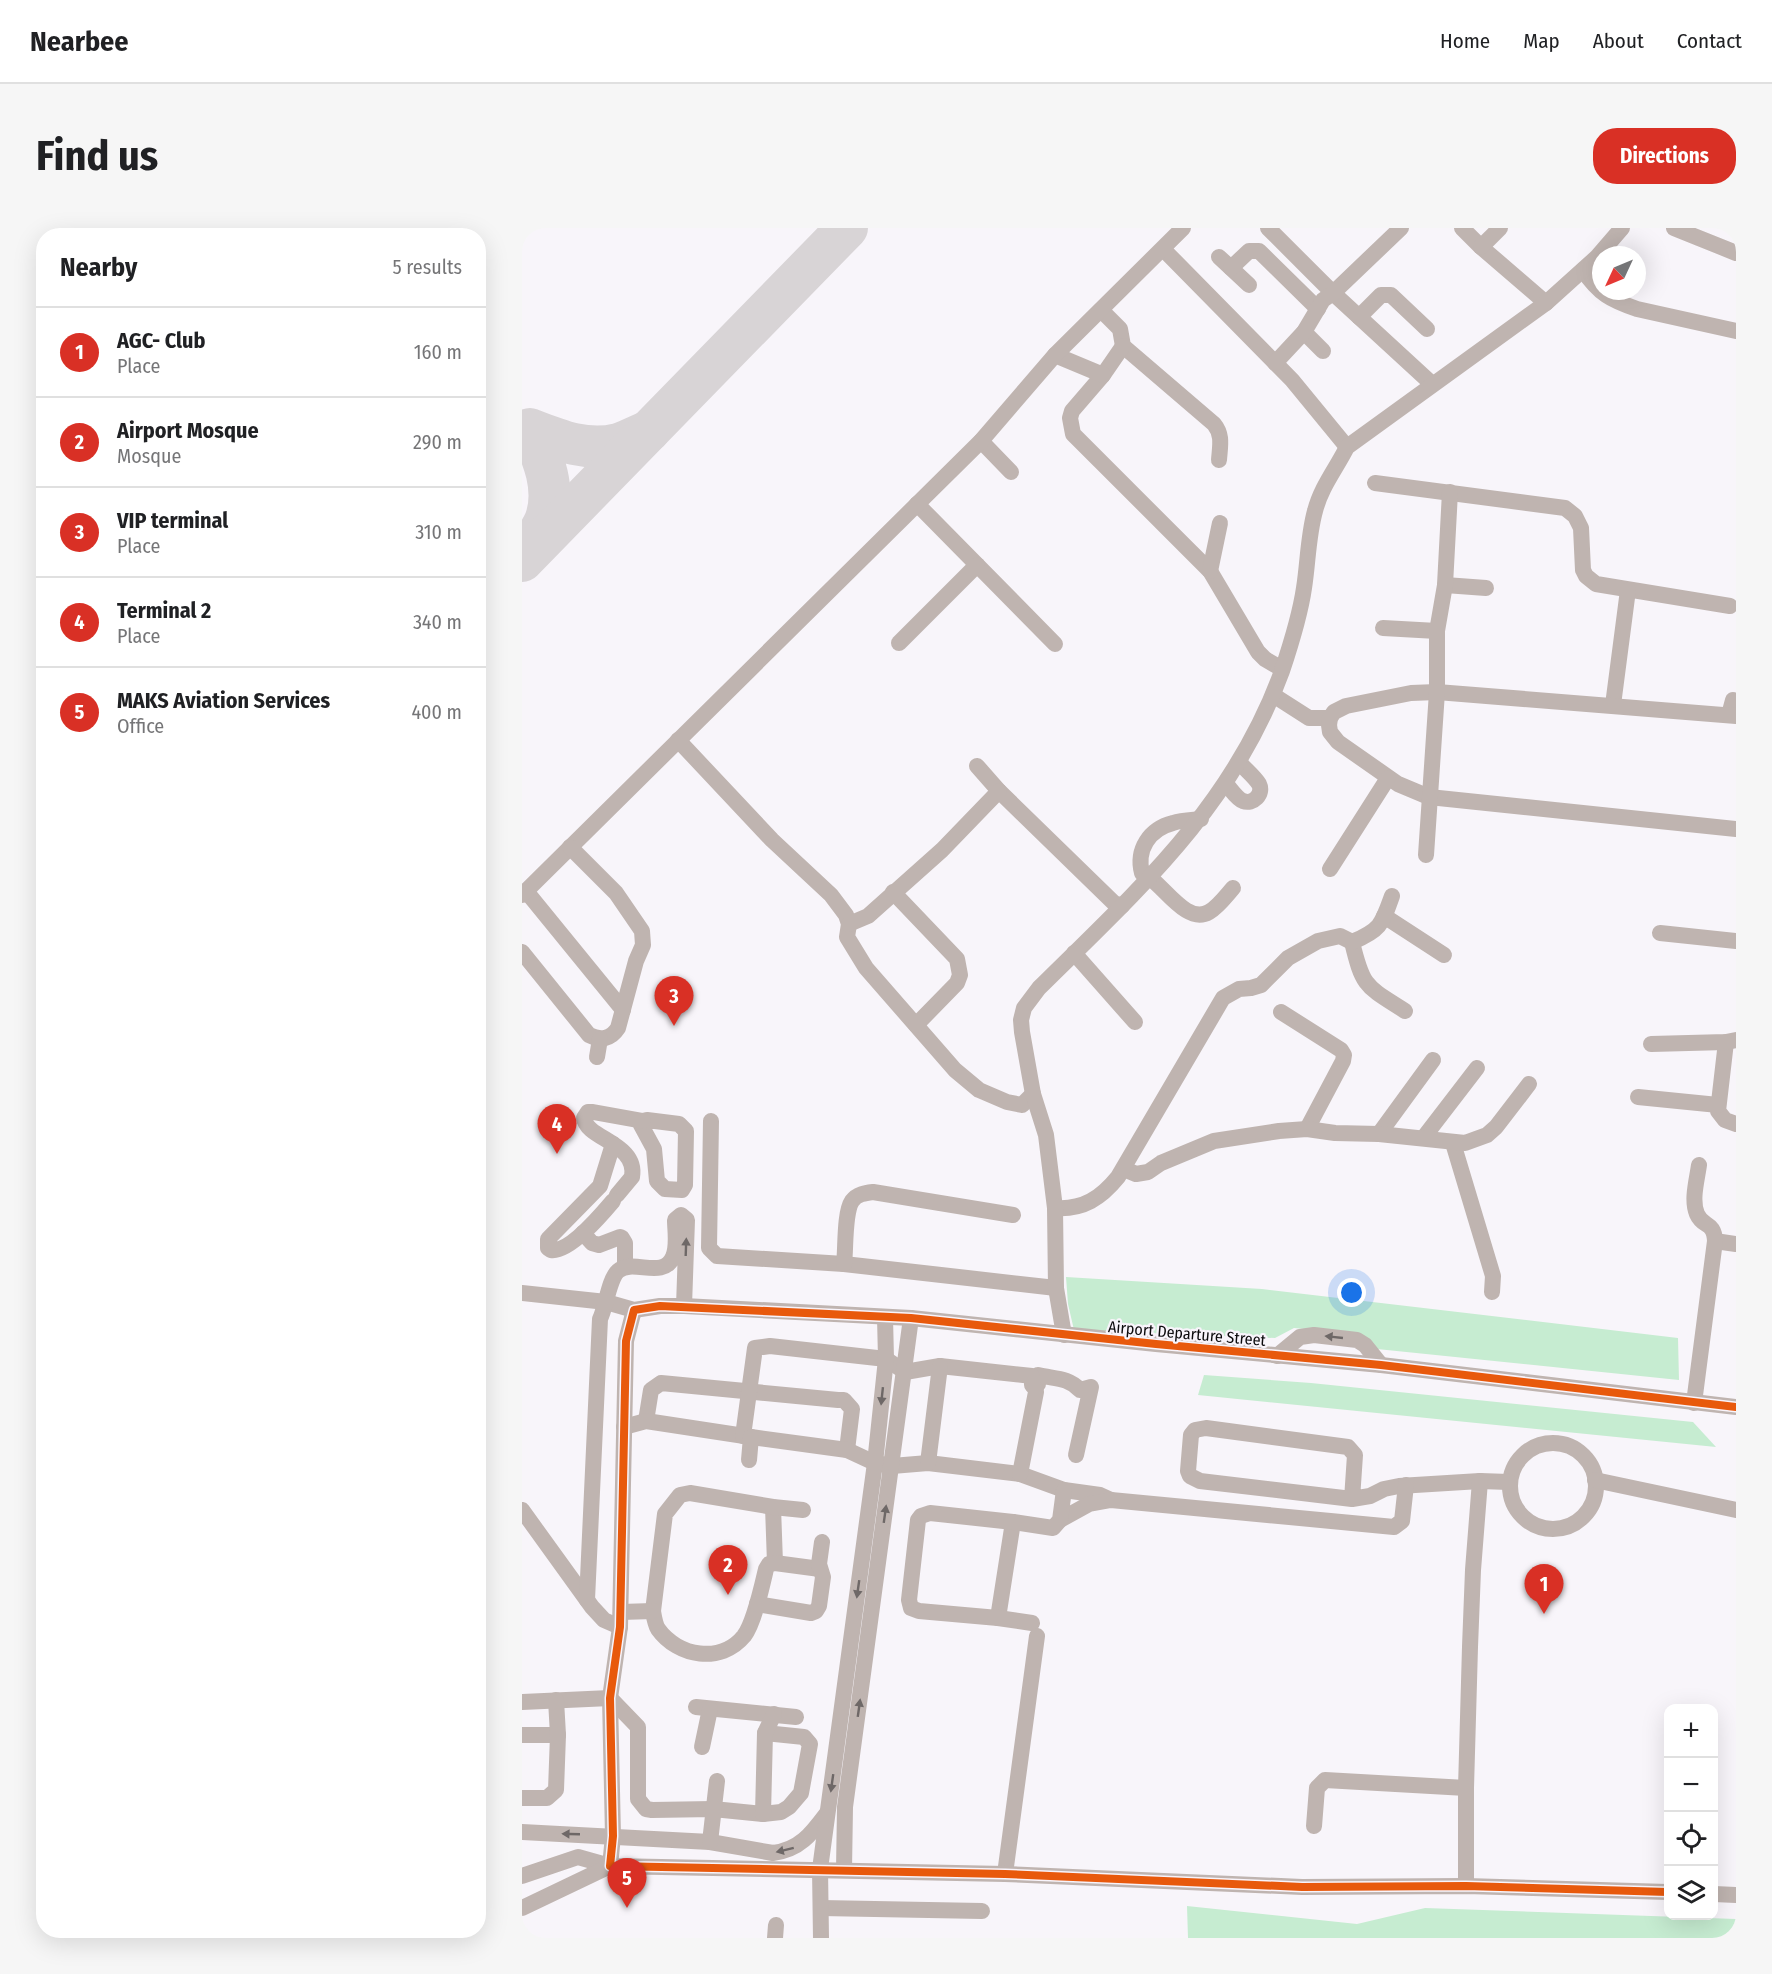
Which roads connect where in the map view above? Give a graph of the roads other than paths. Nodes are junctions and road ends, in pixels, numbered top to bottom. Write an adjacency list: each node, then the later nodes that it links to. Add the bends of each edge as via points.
1 (1183, 228): 9 (street)
2 (1268, 228): 13 (street)
3 (1401, 228): 13 (street)
4 (1462, 228): 8 (street)
5 (1500, 228): 8 (street)
6 (1622, 228): 11 (street)
7 (1674, 228): 10 (street)
8 (1481, 247): 14 (street)
9 (1163, 249): 16 (street); 24 (street)
10 (1736, 253)
11 (1583, 270): 14 (street); 19 (street, via 1594,287 1622,304)
12 (1249, 285): 15 (street, via 1225,263 1249,251 1258,251)
13 (1333, 293): 15 (street); 17 (street)
14 (1546, 303): 26 (street)
15 (1318, 309): 20 (street)
16 (1101, 310): 21 (street, via 1120,328); 23 (street)
17 (1359, 317): 18 (street, via 1382,295 1391,295); 26 (street)
18 (1427, 329)
19 (1736, 331)
20 (1304, 332): 22 (street); 24 (street)
21 (1123, 346): 25 (street); 29 (street, via 1214,424 1220,434)
22 (1323, 351)
23 (1055, 354): 25 (street); 27 (street)
24 (1275, 363): 28 (street)
25 (1103, 375): 36 (street, via 1072,411 1073,434)
26 (1432, 384): 28 (street)
27 (981, 441): 30 (street); 33 (street)
28 (1347, 447): 45 (street, via 1326,481 1314,512 1304,590)
29 (1219, 460)
30 (1011, 472)
31 (1375, 483): 32 (street)
32 (1450, 492): 37 (street); 39 (street, via 1565,508 1581,528 1586,576 1596,584)
33 (917, 504): 35 (street); 51 (street)
34 (1220, 523): 36 (street)
35 (977, 565): 43 (street); 44 (street)
36 (1210, 572): 45 (street, via 1257,652)
37 (1445, 585): 38 (street); 42 (street)
38 (1486, 588)
39 (1628, 590): 40 (street); 48 (street)
40 (1730, 606)
41 (1383, 628): 42 (street)
42 (1437, 631): 46 (street)
43 (899, 643)
44 (1055, 644)
45 (1282, 669): 47 (street)
46 (1437, 692): 48 (street); 50 (street, via 1346,706); 57 (street)
47 (1273, 695): 50 (street, via 1309,718); 52 (street)
48 (1613, 705): 49 (street, via 1672,703)
49 (1733, 711)
50 (1330, 718): 54 (street, via 1334,737)
51 (678, 740): 60 (street); 70 (street, via 772,840 831,895)
52 (1239, 762): 55 (street); 55 (street, via 1258,783 1259,796 1254,801 1240,800)
53 (977, 766): 56 (street)
54 (1388, 778): 57 (street); 62 (street)
55 (1226, 784): 58 (street)
56 (999, 791): 65 (street, via 942,850); 68 (street, via 1114,903)
57 (1430, 797): 59 (street); 61 (street)
58 (1201, 819): 63 (street); 63 (street, via 1175,822 1154,832 1143,847 1140,863 1142,873)
59 (1736, 828)
60 (570, 847): 66 (street); 77 (street, via 616,893 642,931 643,945)
61 (1426, 855)
62 (1330, 869)
63 (1151, 876): 64 (street, via 1175,903 1193,914 1211,911); 68 (street)
64 (1233, 888)
65 (893, 892): 70 (street, via 868,916); 81 (street, via 952,953 960,967 957,983)
66 (524, 893): 77 (street)
67 (1392, 896): 69 (street)
68 (1122, 906): 75 (street)
69 (1384, 916): 73 (street, via 1375,929); 76 (street)
70 (849, 924): 81 (street, via 847,937 858,955)
71 (1660, 933): 72 (street)
72 (1736, 941)
73 (1352, 942): 78 (street, via 1365,982); 101 (street, via 1340,936 1318,941 1281,963 1262,985 1239,989 1223,998)
74 (522, 952): 82 (street, via 585,1031)
75 (1074, 953): 80 (street); 89 (street, via 1024,1008 1022,1032)
76 (1444, 955)
77 (623, 1010): 82 (street, via 615,1033)
78 (1405, 1011)
79 (1281, 1012): 95 (street, via 1344,1055)
80 (1135, 1022)
81 (916, 1025): 89 (street, via 955,1070 979,1090 1022,1105)
82 (600, 1039): 85 (street)
83 (1731, 1041): 84 (street); 91 (street)
84 (1651, 1044)
85 (597, 1057)
86 (1433, 1060): 96 (street)
87 (1477, 1068): 97 (street)
88 (1529, 1084): 98 (street, via 1487,1135 1471,1142)
89 (1033, 1094): 104 (street, via 1046,1135)
90 (1638, 1097): 91 (street)
91 (1718, 1105): 94 (street, via 1721,1116)
92 (643, 1120): 99 (street, via 593,1112 585,1115 586,1126)
93 (711, 1121): 110 (street, via 712,1253 723,1257)
94 (1736, 1124)
95 (1307, 1129): 96 (street); 101 (street, via 1214,1141 1148,1172 1136,1174)
96 (1379, 1134): 97 (street)
97 (1424, 1137): 98 (street)
98 (1453, 1143): 113 (street, via 1493,1276)
99 (613, 1144): 102 (street); 103 (street, via 632,1164)
100 (1699, 1166): 107 (street, via 1694,1202 1700,1219 1713,1230)
101 (1124, 1169): 104 (street, via 1105,1192 1091,1201 1070,1209)
102 (606, 1171): 103 (street); 106 (street, via 595,1193 548,1239 548,1248 560,1250)
103 (629, 1182): 106 (street)
104 (1055, 1208): 112 (street)
105 (1014, 1215): 110 (street, via 865,1193 857,1196 848,1209)
106 (582, 1233): 111 (street, via 599,1245 622,1238)
107 (1714, 1241): 108 (street); 128 (street)
108 (1736, 1244)
109 (847, 1245): 110 (street)
110 (844, 1264): 112 (street)
111 (625, 1267): 115 (street, via 613,1276); 116 (street, one-way to 111, via 684,1216 675,1220 675,1249 669,1263 654,1268)
112 (1056, 1288): 120 (street)
113 (1492, 1292)
114 (522, 1293): 115 (street, Airport Departure Street)
115 (606, 1302): 117 (street, Airport Departure Street); 155 (street, via 599,1323)
116 (684, 1306): 117 (street, Airport Departure Street); 118 (street, Airport Departure Street)
117 (634, 1310): 131 (street, via 626,1341)
118 (885, 1317): 119 (street, Airport Departure Street); 122 (street)
119 (911, 1318): 120 (street, Airport Departure Street); 125 (street)
120 (1064, 1335): 121 (street, Airport Departure Street)
121 (1277, 1356): 123 (street, Airport Departure Street); 123 (street, one-way to 121, via 1357,1340 1314,1335 1300,1337)
122 (886, 1359): 125 (street); 127 (street, via 770,1346 755,1348); 137 (street, one-way to 137)
123 (1381, 1365): 128 (street, Airport Departure Street)
124 (940, 1366): 125 (street); 126 (street, via 1032,1376); 136 (street)
125 (904, 1372): 137 (street)
126 (1035, 1388): 134 (street, via 1038,1375 1059,1377 1080,1390 1090,1388); 138 (street)
127 (749, 1391): 130 (street, via 661,1383 651,1390); 132 (street); 133 (street, via 844,1401 852,1409)
128 (1694, 1403): 129 (street, Airport Departure Street)
129 (1736, 1407)
130 (646, 1421): 131 (street); 132 (street)
131 (624, 1427): 159 (street)
132 (747, 1437): 133 (street); 135 (street)
133 (847, 1450): 137 (street)
134 (1076, 1455)
135 (749, 1460)
136 (928, 1463): 137 (street); 138 (street)
137 (883, 1464): 160 (street)
138 (1020, 1474): 143 (street)
139 (1480, 1480): 141 (street); 142 (street); 171 (street)
140 (1595, 1480): 141 (street, via 1580,1453 1551,1443 1523,1455); 141 (street, via 1589,1510 1574,1524 1554,1529 1534,1525 1518,1512); 149 (street)
141 (1509, 1482)
142 (1406, 1485): 144 (street); 145 (street, via 1402,1521 1394,1527)
143 (1064, 1490): 145 (street); 150 (street)
144 (1352, 1498): 144 (street, via 1194,1479 1188,1471 1191,1435 1206,1428 1348,1447 1356,1455)
145 (1111, 1500): 150 (street, via 1089,1504)
146 (774, 1507): 148 (street); 153 (street); 157 (street, via 690,1493 680,1495 665,1514)
147 (522, 1510): 155 (street)
148 (804, 1510)
149 (1736, 1510)
150 (1060, 1520): 151 (street, via 1049,1529)
151 (1013, 1522): 158 (street); 158 (street, via 930,1513 921,1516 917,1524 909,1600 912,1608)
152 (822, 1542): 154 (street)
153 (775, 1563): 154 (street); 156 (street, via 767,1566)
154 (820, 1569): 156 (street, via 823,1577 819,1606 814,1613)
155 (587, 1600): 159 (street, via 604,1620)
156 (757, 1604): 157 (street, via 743,1637 725,1651 710,1654 678,1647 659,1630)
157 (653, 1611): 159 (street)
158 (998, 1618): 183 (street, via 1034,1629)
159 (620, 1619): 161 (street)
160 (859, 1641): 174 (street, one-way to 174); 182 (street, one-way to 160, via 845,1807)
161 (610, 1698): 162 (street); 173 (street, via 638,1727 637,1792 641,1804 652,1810); 178 (street)
162 (556, 1700): 163 (street); 168 (street)
163 (522, 1702)
164 (774, 1714): 165 (street); 166 (street); 169 (street, via 703,1708)
165 (796, 1717)
166 (765, 1733): 175 (street); 175 (street, via 804,1737 810,1749 804,1784 796,1801 781,1812)
167 (522, 1735): 168 (street)
168 (558, 1735): 172 (street, via 556,1790 547,1798)
169 (702, 1747)
170 (717, 1781): 173 (street)
171 (1466, 1788): 176 (street, via 1325,1780 1317,1788); 185 (street)
172 (522, 1798)
173 (713, 1809): 175 (street); 179 (street)
174 (828, 1813): 179 (street, one-way to 179, via 803,1842 784,1851); 181 (street)
175 (763, 1814)
176 (1314, 1826)
177 (522, 1832): 178 (street, one-way to 177)
178 (613, 1836): 179 (street); 180 (street)
179 (710, 1842)
180 (610, 1866): 181 (street); 184 (street, via 578,1857); 189 (street)
181 (820, 1869): 182 (street); 190 (street)
182 (844, 1870): 183 (street)
183 (1005, 1874): 185 (street, via 1302,1887)
184 (522, 1876)
185 (1466, 1886): 186 (street)
186 (1664, 1893)
187 (1718, 1894): 188 (street)
188 (1736, 1895)
189 (522, 1908)
190 (822, 1908): 191 (street); 192 (street)
191 (981, 1911)
192 (821, 1938)

